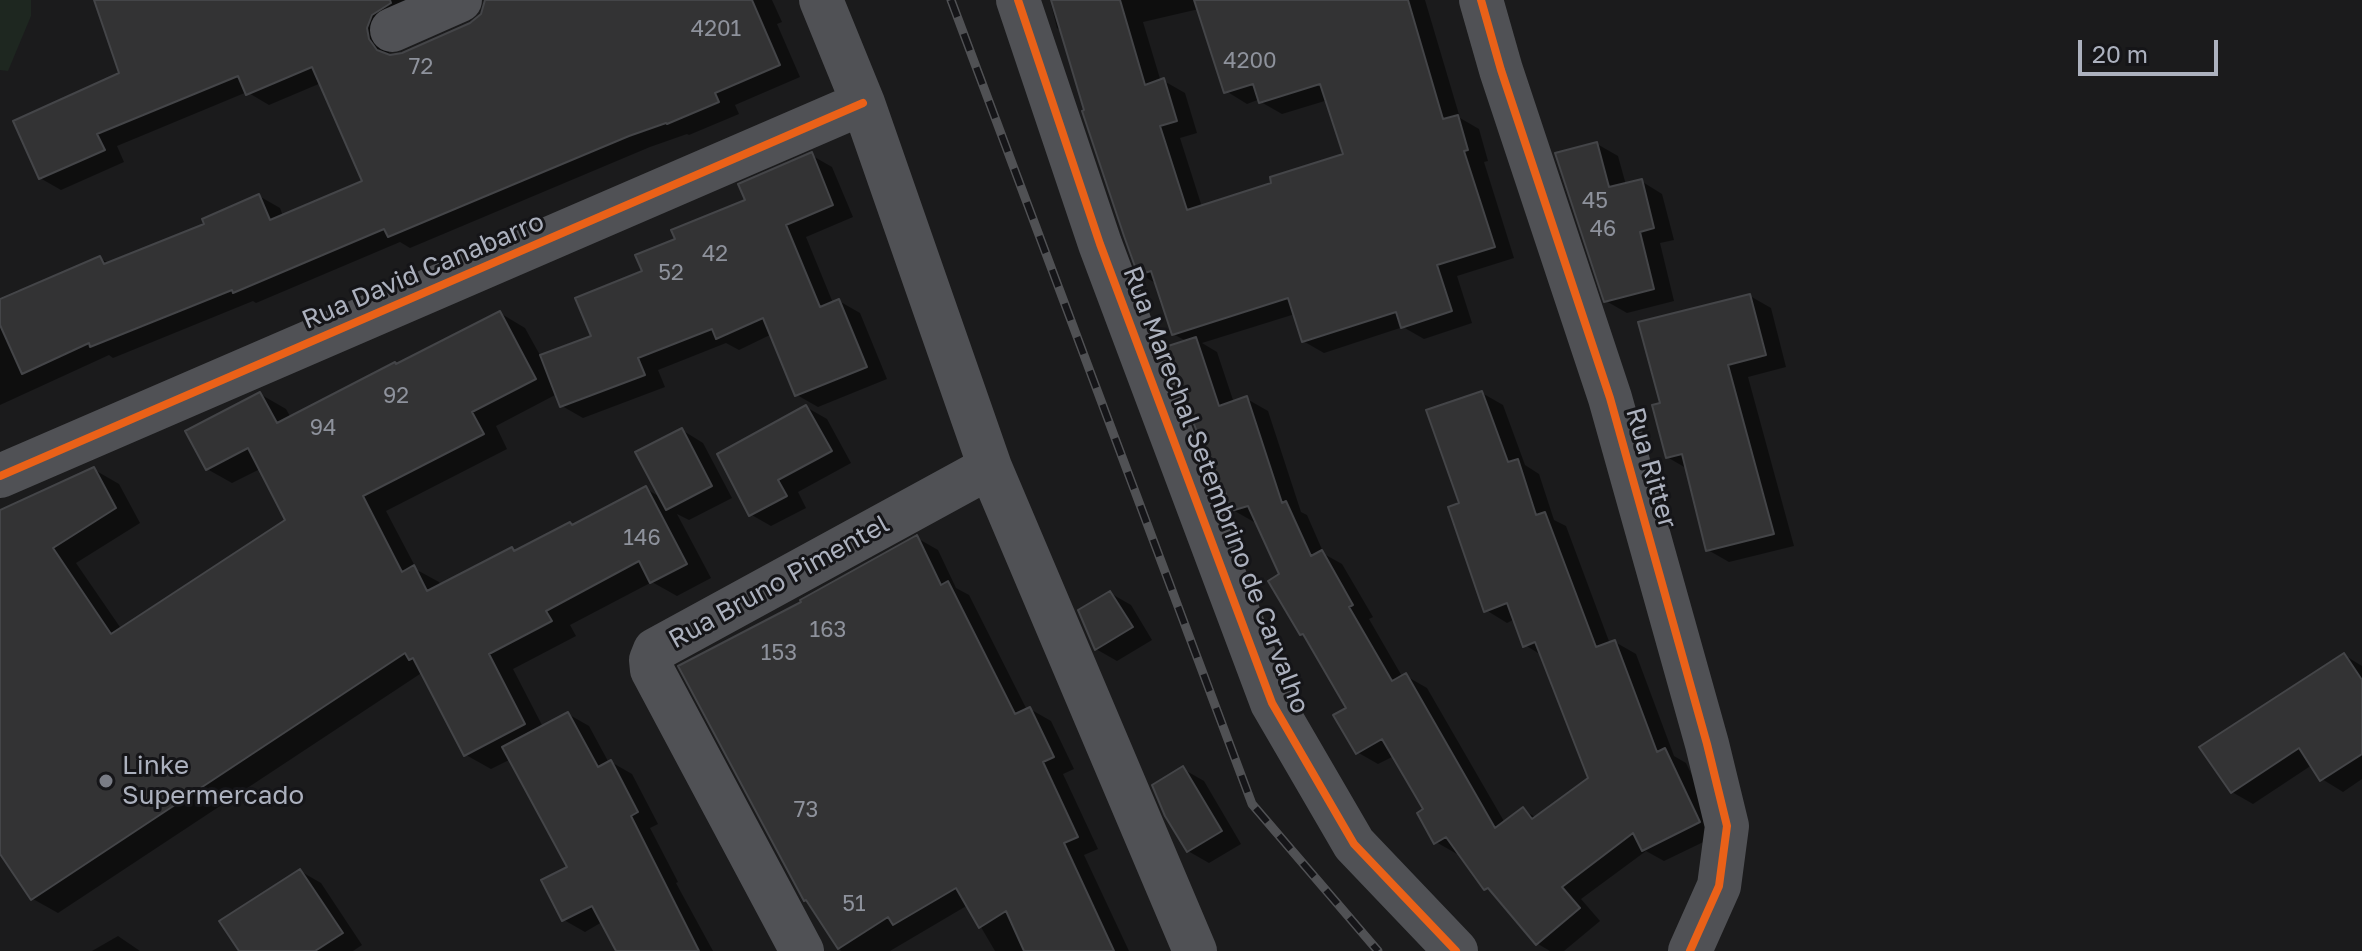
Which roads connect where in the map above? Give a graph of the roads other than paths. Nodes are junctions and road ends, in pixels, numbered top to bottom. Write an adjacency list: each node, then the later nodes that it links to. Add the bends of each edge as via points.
1 (460, 0): 5 (street)
2 (821, 0): 6 (street)
3 (1018, 0): 11 (street, Rua Marechal Setembrino de Carvalho, via 1100,244 1272,703 1354,844)
4 (1481, 0): 12 (street, Rua Ritter, via 1610,398 1727,826 1719,886)
5 (392, 30)
6 (863, 103): 7 (street); 8 (street, Rua David Canabarro)
7 (990, 467): 9 (street, Rua Bruno Pimentel, via 655,650 651,660); 10 (street)
8 (0, 476)
9 (802, 951)
10 (1195, 951)
11 (1456, 951)
12 (1690, 951)

